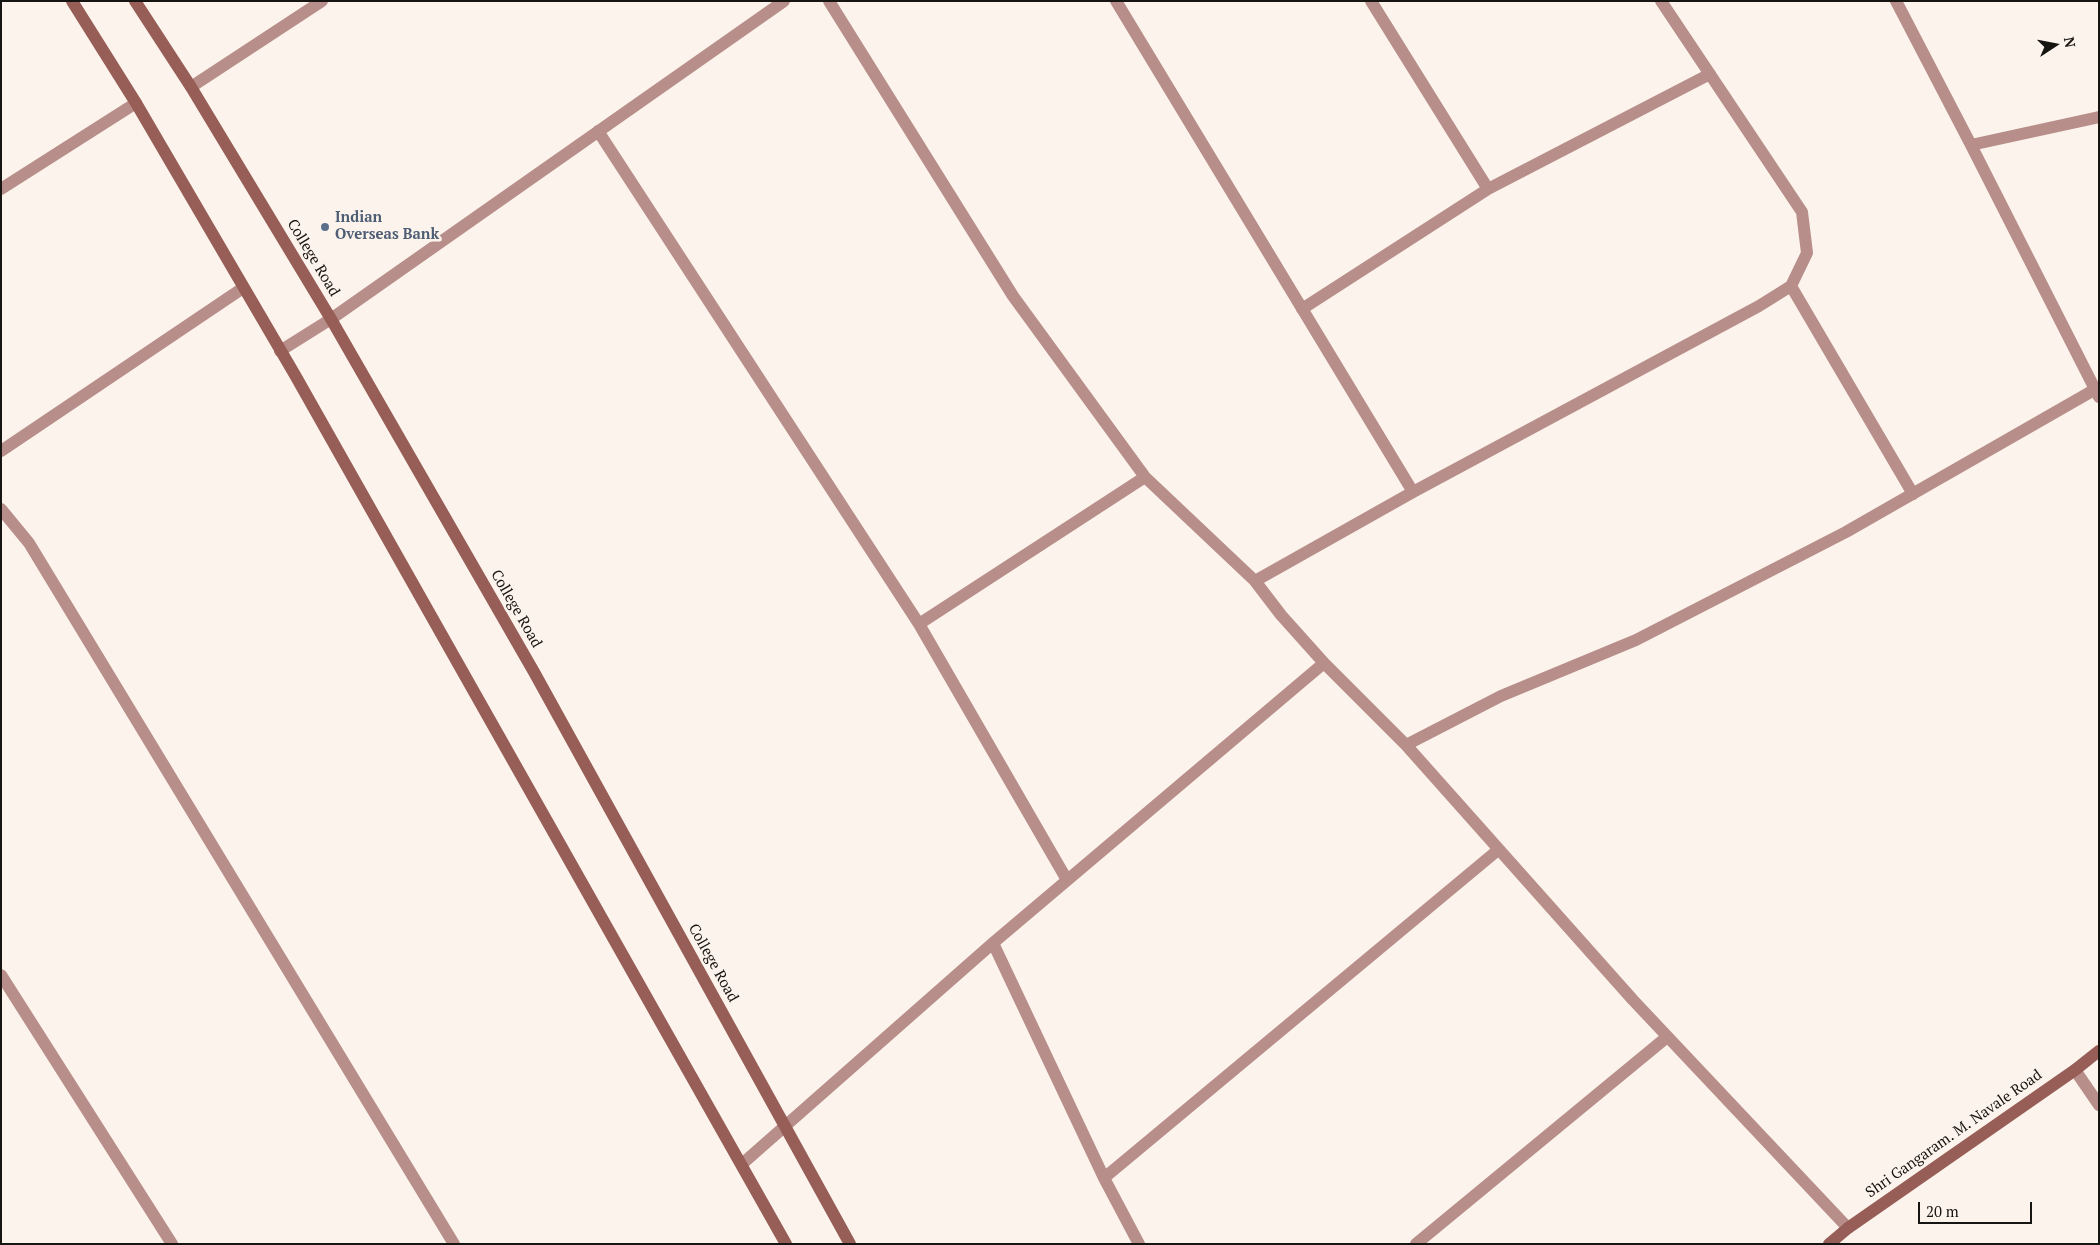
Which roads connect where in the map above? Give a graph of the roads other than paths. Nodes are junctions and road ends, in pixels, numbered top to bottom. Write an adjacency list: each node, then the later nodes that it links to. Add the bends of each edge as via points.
1 (135, 1): 11 (main road, College Road)
2 (322, 1): 11 (street)
3 (784, 1): 14 (street)
4 (828, 1): 25 (street, via 1014,296)
5 (1116, 1): 20 (street)
6 (1371, 1): 17 (street)
7 (1661, 1): 10 (street)
8 (1896, 1): 15 (street)
9 (74, 6): 12 (main road)
10 (1710, 74): 17 (street); 18 (street, via 1802,212 1807,254)
11 (192, 87): 21 (main road, College Road)
12 (136, 103): 16 (street); 19 (main road)
13 (2099, 117): 15 (street)
14 (598, 131): 21 (street); 30 (street)
15 (1971, 144): 23 (street)
16 (1, 189)
17 (1488, 189): 20 (street)
18 (1791, 286): 26 (street); 27 (street)
19 (243, 288): 22 (main road); 24 (street)
20 (1302, 309): 26 (street)
21 (331, 319): 22 (street); 41 (main road, College Road, via 534,672)
22 (280, 351): 42 (main road)
23 (2097, 394): 27 (street)
24 (1, 451)
25 (1145, 477): 29 (street); 30 (street)
26 (1413, 492): 29 (street)
27 (1913, 494): 32 (street, via 1636,640 1501,696)
28 (1, 508): 46 (street, via 29,542)
29 (1255, 581): 31 (street, via 1281,616)
30 (919, 624): 34 (street)
31 (1324, 662): 32 (street); 34 (street)
32 (1406, 745): 33 (street)
33 (1498, 850): 37 (street); 43 (street)
34 (1067, 880): 35 (street)
35 (993, 943): 41 (street); 43 (street)
36 (1, 975): 45 (street)
37 (1667, 1037): 44 (street); 50 (street)
38 (2099, 1051): 39 (main road, Shri Gangaram. M. Navale Road)
39 (2075, 1070): 40 (street); 44 (main road, Shri Gangaram. M. Navale Road)
40 (2099, 1105)
41 (785, 1128): 42 (street); 48 (main road, College Road)
42 (742, 1164): 47 (main road)
43 (1104, 1178): 49 (street)
44 (1848, 1228): 51 (main road, Shri Gangaram. M. Navale Road)
45 (172, 1244)
46 (454, 1244)
47 (786, 1244)
48 (850, 1244)
49 (1139, 1244)
50 (1416, 1244)
51 (1828, 1244)

